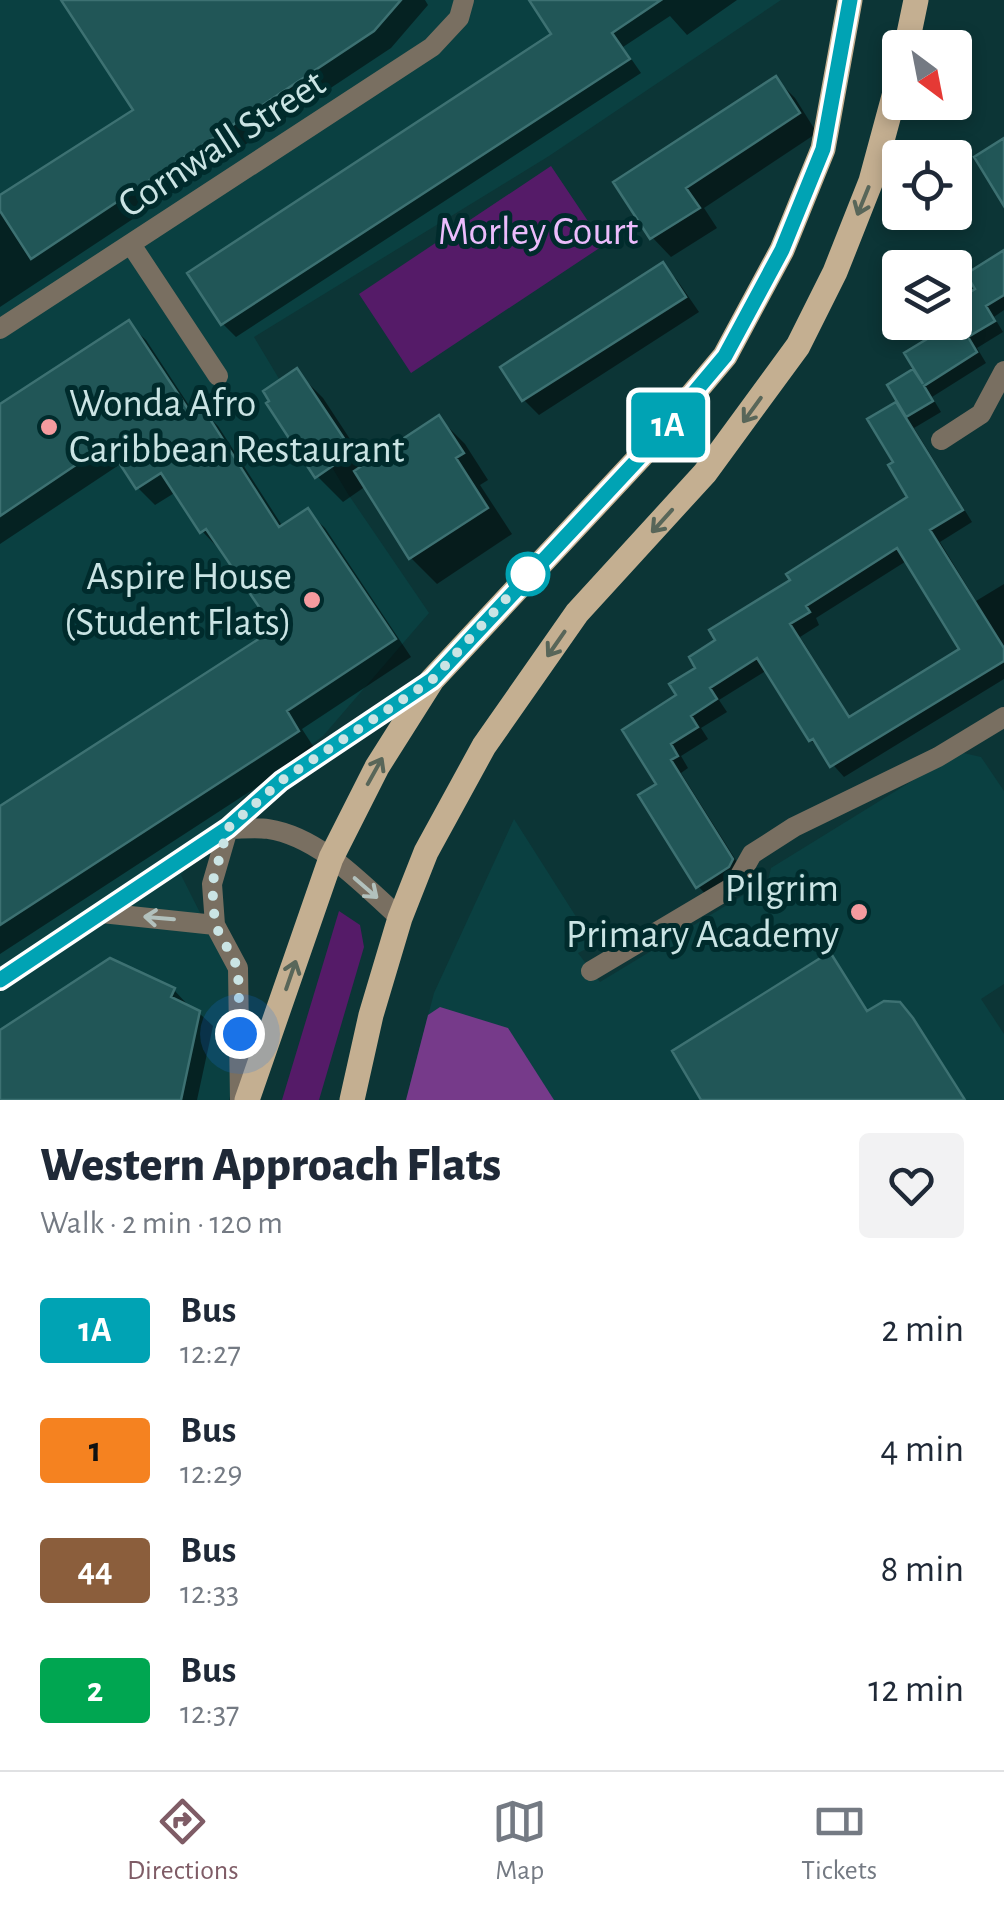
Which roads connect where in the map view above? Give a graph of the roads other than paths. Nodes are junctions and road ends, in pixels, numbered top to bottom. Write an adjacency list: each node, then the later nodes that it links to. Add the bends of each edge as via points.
1 (464, 0): 6 (street, Cornwall Street, via 459,18 432,47)
2 (850, 0): 11 (main road, via 823,149 782,250 725,356)
3 (920, 4): 4 (main road)
4 (912, 30)
5 (888, 120): 17 (main road, one-way to 17, via 835,272 798,346 705,473 578,613 484,746 426,852)
6 (132, 246): 7 (street, Cornwall Street); 9 (street)
7 (0, 329)
8 (1004, 371): 10 (street, via 981,414)
9 (218, 376)
10 (941, 440)
11 (432, 680): 14 (street, via 281,781); 15 (main road, one-way to 11, via 377,766)
12 (998, 720): 13 (street); 19 (street, via 794,827 752,854 734,886)
13 (1004, 742)
14 (228, 828): 15 (street, via 296,836); 16 (street); 18 (street, via 212,884)
15 (331, 858): 17 (street, one-way to 17); 21 (main road, one-way to 15)
16 (102, 912): 18 (street, one-way to 16); 20 (street)
17 (400, 918): 22 (main road)
18 (215, 925): 21 (street, via 238,968)
19 (590, 970)
20 (0, 980)
21 (244, 1100)
22 (352, 1100)

